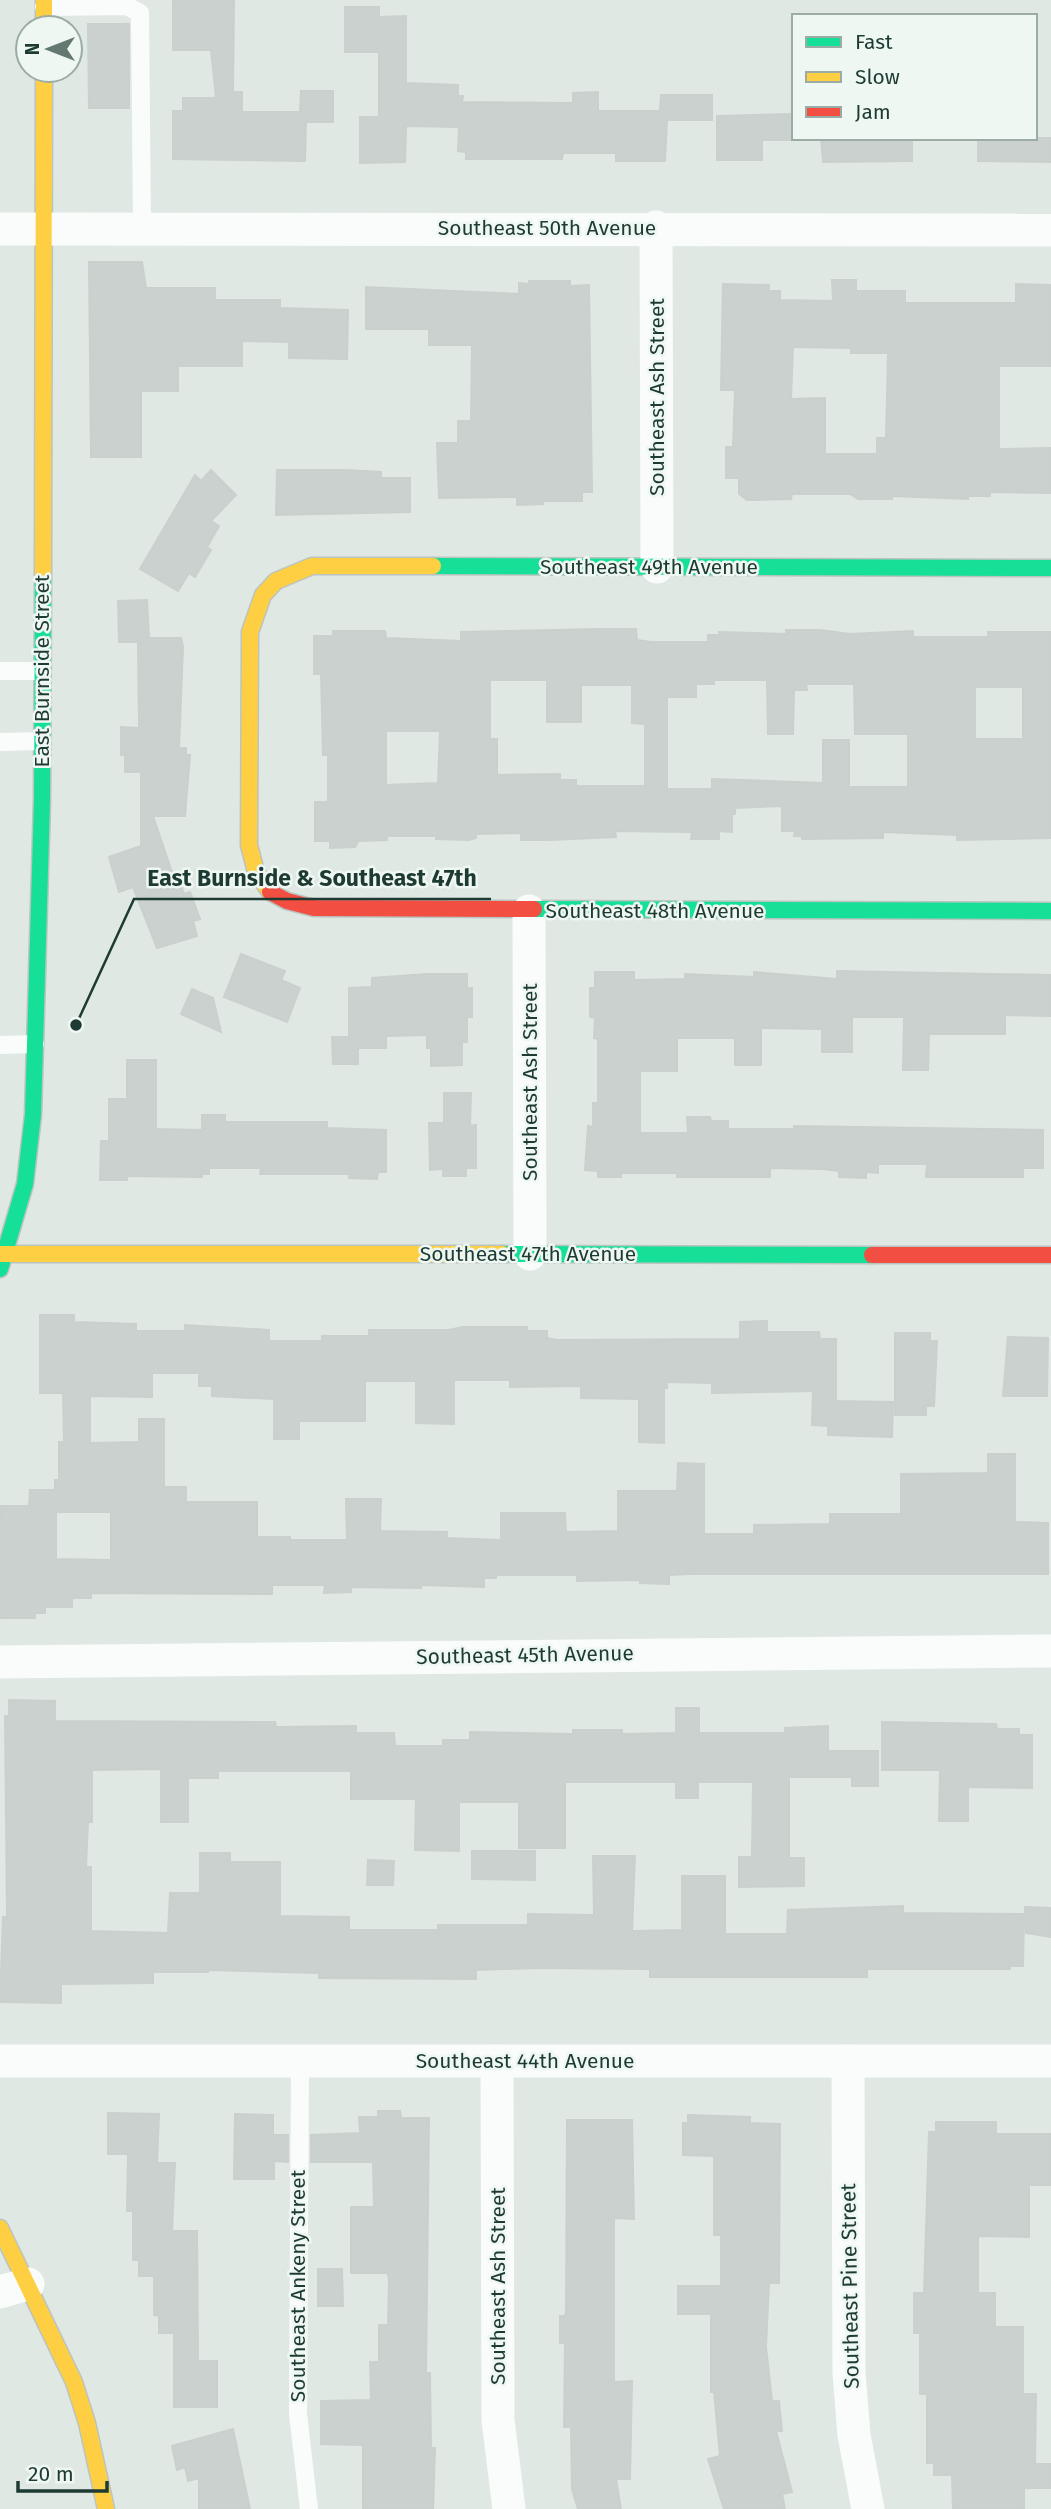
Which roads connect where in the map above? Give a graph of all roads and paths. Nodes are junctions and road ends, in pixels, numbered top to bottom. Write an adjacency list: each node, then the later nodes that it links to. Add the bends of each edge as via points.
1 (44, 4): 3 (lane, via 127,6 140,13)
2 (44, 84): 6 (street, East Burnside Street)
3 (142, 227): 4 (street, Southeast 50th Avenue); 6 (street, Southeast 50th Avenue)
4 (656, 228): 7 (street, Southeast 50th Avenue); 8 (street, Southeast Ash Street)
5 (0, 229): 6 (street, Southeast 50th Avenue)
6 (44, 229): 11 (street, East Burnside Street)
7 (1051, 230)
8 (657, 567): 9 (street, Southeast 49th Avenue); 14 (street, Southeast 49th Avenue, via 312,566 288,573 268,586 258,598 250,632 248,845 253,867)
9 (1051, 568)
10 (0, 671): 11 (lane)
11 (43, 671): 12 (street, East Burnside Street)
12 (43, 741): 13 (lane); 17 (street, East Burnside Street)
13 (0, 742)
14 (265, 887): 15 (street, Southeast 48th Avenue, via 286,903 314,908)
15 (529, 911): 16 (street, Southeast 48th Avenue); 19 (street, Southeast Ash Street)
16 (1051, 911)
17 (35, 1044): 18 (lane); 21 (street, East Burnside Street, via 31,1152)
18 (0, 1045)
19 (530, 1254): 20 (street, Southeast 47th Avenue); 21 (street, Southeast 47th Avenue)
20 (1051, 1255)
21 (2, 1259)
22 (1051, 1651): 23 (street, Southeast 45th Avenue)
23 (0, 1662)
24 (0, 2061): 26 (street, Southeast 44th Avenue)
25 (1051, 2061): 28 (street, Southeast 44th Avenue)
26 (300, 2062): 27 (street, Southeast 44th Avenue); 32 (lane, Southeast Ankeny Street, via 298,2414)
27 (497, 2062): 28 (street, Southeast 44th Avenue); 33 (street, Southeast Ash Street, via 498,2420)
28 (848, 2062): 34 (street, Southeast Pine Street, via 849,2374 854,2435)
29 (0, 2228): 30 (street)
30 (14, 2288): 31 (street, via 74,2382)
31 (106, 2509)
32 (309, 2509)
33 (509, 2509)
34 (868, 2509)

